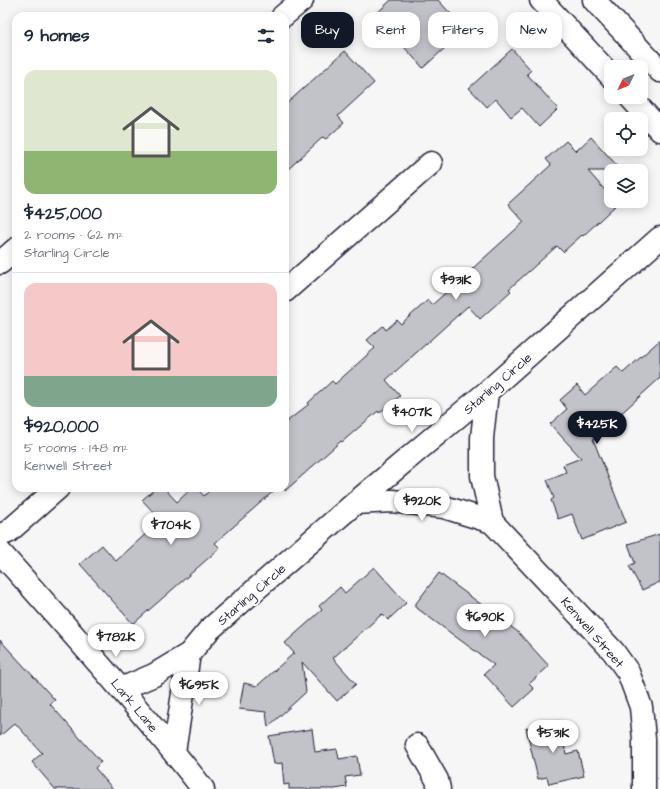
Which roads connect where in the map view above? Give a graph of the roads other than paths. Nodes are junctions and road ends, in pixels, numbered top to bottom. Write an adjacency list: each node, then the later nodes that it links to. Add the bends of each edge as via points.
1 (302, 0): 4 (street)
2 (541, 0): 5 (street)
3 (594, 0): 6 (street)
4 (288, 12)
5 (604, 68)
6 (660, 71)
7 (636, 104): 8 (street)
8 (660, 130)
9 (431, 163): 13 (street)
10 (660, 238): 14 (street, Starling Circle)
11 (12, 252): 12 (street)
12 (0, 263)
13 (289, 287)
14 (487, 392): 16 (street, Starling Circle); 17 (street, via 482,438 482,476)
15 (53, 492): 18 (street, via 8,532)
16 (355, 503): 17 (street, Kenwell Street, via 392,501 444,507); 20 (street, Starling Circle, via 210,630)
17 (492, 522): 26 (street, Kenwell Street, via 613,651 628,672 641,708)
18 (0, 535)
19 (0, 552): 21 (street, Lark Lane)
20 (190, 654): 21 (street, Starling Circle, via 154,675); 23 (street)
21 (121, 689): 23 (street, Lark Lane)
22 (417, 745): 25 (street, via 437,780)
23 (174, 752): 24 (street, Lark Lane)
24 (203, 789)
25 (439, 789)
26 (644, 789)

